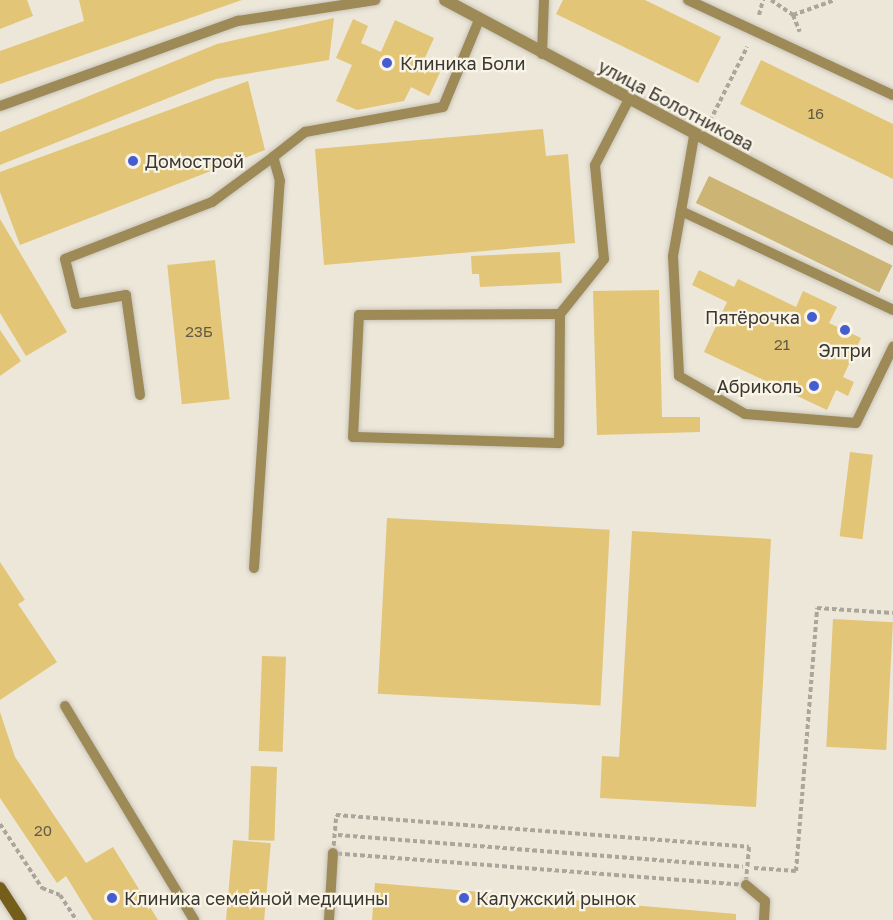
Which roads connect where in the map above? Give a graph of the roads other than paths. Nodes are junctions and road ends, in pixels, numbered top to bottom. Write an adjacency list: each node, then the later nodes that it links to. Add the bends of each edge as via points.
1 (375, 0): 9 (lane, via 238,21)
2 (445, 0): 5 (street, улица Болотникова)
3 (544, 0): 6 (lane)
4 (688, 0): 7 (lane)
5 (478, 20): 6 (street, улица Болотникова); 11 (lane, via 442,107 305,132)
6 (542, 54): 8 (street, улица Болотникова)
7 (893, 95)
8 (628, 101): 10 (street, улица Болотникова); 15 (lane, via 595,165 604,259)
9 (0, 106)
10 (694, 136): 12 (lane); 13 (street, улица Болотникова)
11 (273, 157): 17 (lane, via 212,202 65,259 76,304 126,295); 18 (lane, via 280,182)
12 (681, 211): 14 (lane); 16 (lane, via 673,256 679,376 745,414 856,423)
13 (893, 239)
14 (893, 310)
15 (560, 314): 15 (lane, via 559,443 353,437 359,315)
16 (893, 347)
17 (140, 395)
18 (254, 568)
19 (64, 706): 24 (lane)
20 (333, 853): 25 (lane)
21 (746, 885): 26 (lane, via 765,901)
22 (2, 894): 23 (main road)
23 (21, 920)
24 (194, 920)
25 (329, 920)
26 (764, 920)

